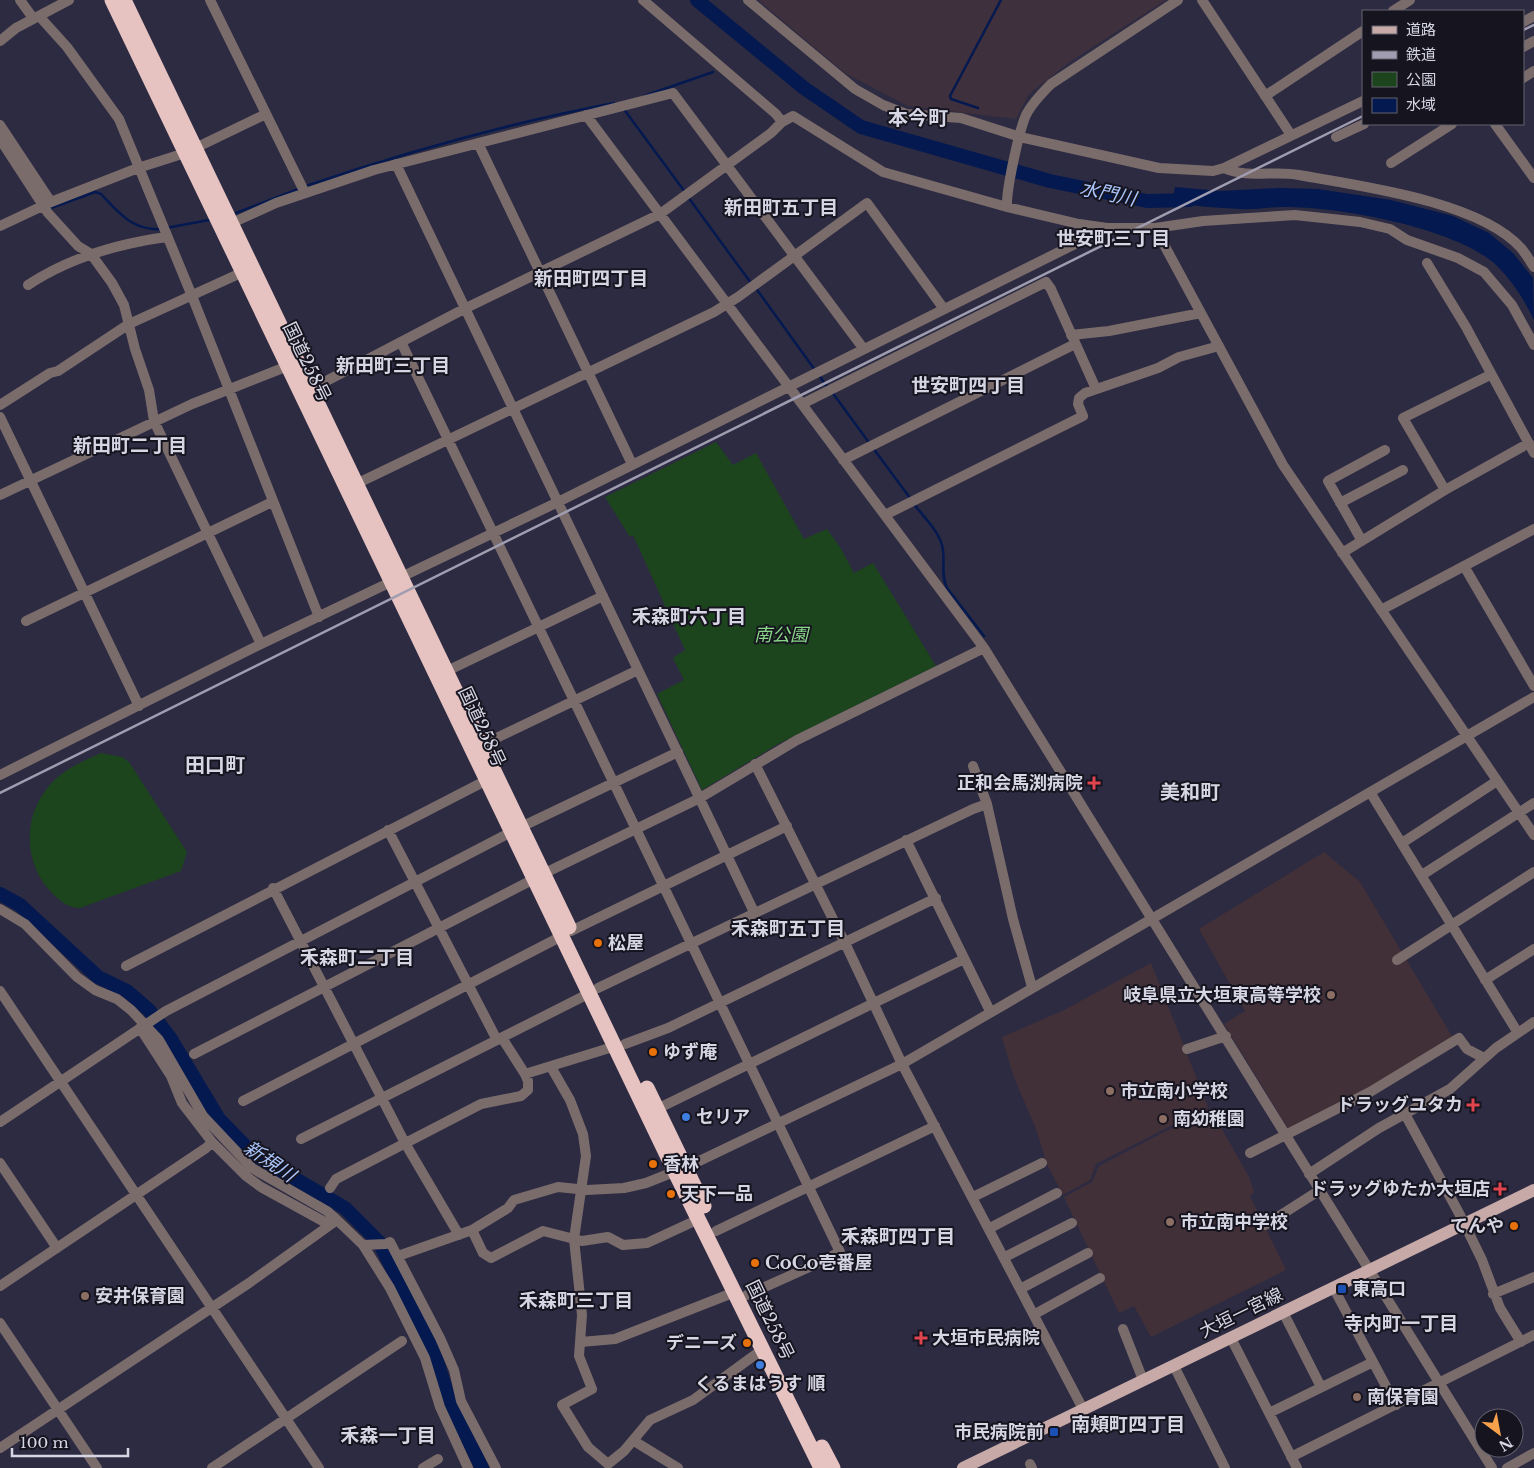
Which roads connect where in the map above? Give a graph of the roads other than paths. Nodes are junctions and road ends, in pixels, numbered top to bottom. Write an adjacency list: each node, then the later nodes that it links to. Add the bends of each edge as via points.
1 (20, 0): 12 (street)
2 (70, 0): 12 (street)
3 (112, 0): 29 (highway, 国道258号)
4 (124, 0): 29 (highway, 国道258号)
5 (210, 0): 17 (street)
6 (643, 0): 19 (street)
7 (748, 0): 27 (street, via 855,89 883,105 906,114 961,118)
8 (1178, 0): 27 (street, via 1051,84 1026,115)
9 (1202, 0): 15 (street)
10 (1408, 4): 11 (street)
11 (1395, 10)
12 (36, 17): 14 (street); 33 (street, via 67,47 119,119)
13 (1362, 32): 15 (street)
14 (0, 41)
15 (1265, 96): 24 (street)
16 (1362, 101): 24 (street)
17 (266, 114): 29 (street); 36 (street)
18 (586, 115): 28 (street); 32 (street, via 673,94); 39 (street)
19 (782, 122): 32 (street); 38 (street, via 793,116 883,172)
20 (0, 125): 37 (street)
21 (1362, 125): 25 (street)
22 (1450, 125): 30 (street)
23 (1496, 125): 35 (street)
24 (1291, 136): 34 (street)
25 (1336, 137)
26 (0, 139): 37 (street)
27 (1019, 141): 34 (street, via 1159,168 1213,171); 38 (street)
28 (478, 143): 31 (street); 50 (street)
29 (190, 151): 33 (street); 40 (highway, 国道258号); 49 (highway, 国道258号)
30 (1391, 163)
31 (396, 164): 36 (street); 54 (street)
32 (727, 164): 39 (street); 46 (street)
33 (138, 168): 37 (street); 44 (street)
34 (1224, 168): 48 (street, via 1253,174 1298,174 1390,192 1458,210 1504,234)
35 (1534, 178)
36 (305, 193): 40 (street)
37 (47, 204): 42 (street); 45 (street, via 65,233)
38 (1007, 205): 41 (street)
39 (660, 214): 50 (street); 53 (street)
40 (232, 223): 63 (highway, 国道258号)
41 (1079, 224): 43 (street, via 1107,228); 55 (street, via 1082,232 1075,244)
42 (0, 226)
43 (1155, 228): 56 (street); 60 (street, via 1203,221 1295,216 1360,222 1390,229 1407,240 1458,258 1484,272 1512,305)
44 (166, 237): 45 (street, via 132,242); 52 (street)
45 (91, 254): 51 (street, via 66,262); 57 (street, via 124,305)
46 (795, 256): 53 (street); 55 (street, via 867,203); 62 (street)
47 (1427, 263): 65 (street, via 1466,327)
48 (1534, 267)
49 (243, 272): 52 (street); 63 (highway, 国道258号)
50 (540, 273): 54 (street); 64 (street)
51 (28, 285)
52 (192, 296): 57 (street); 67 (street)
53 (728, 305): 64 (street); 66 (street)
54 (464, 309): 59 (street); 72 (street)
55 (944, 309): 62 (street)
56 (1201, 313): 58 (street); 61 (street)
57 (129, 324): 71 (street); 74 (street, via 149,390)
58 (1073, 340): 69 (street); 70 (street, via 1046,282); 79 (street)
59 (401, 342): 68 (street); 75 (street)
60 (1534, 345)
61 (1219, 346): 69 (street, via 1178,357 1158,368); 94 (street, via 1283,465)
62 (863, 348): 66 (street)
63 (293, 365): 67 (street); 68 (highway, 国道258号); 96 (highway, 国道258号)
64 (589, 372): 72 (street); 80 (street)
65 (1490, 375): 76 (street); 84 (street, via 1403,418)
66 (788, 385): 70 (street); 80 (street)
67 (229, 388): 74 (street); 86 (street)
68 (311, 389): 83 (highway, 国道258号)
69 (1096, 390): 89 (street, via 1079,398 1082,416)
70 (802, 404): 79 (street)
71 (0, 405)
72 (512, 409): 75 (street); 87 (street)
73 (0, 418): 82 (street)
74 (154, 421): 82 (street); 91 (street)
75 (449, 440): 83 (street); 92 (street)
76 (1528, 443): 78 (street); 84 (street)
77 (1385, 450): 88 (street, via 1328,481)
78 (1534, 453)
79 (843, 460): 89 (street)
80 (632, 464): 87 (street)
81 (1403, 470): 88 (street)
82 (31, 480): 85 (street); 97 (street)
83 (356, 484): 96 (highway, 国道258号)
84 (1445, 490): 93 (street)
85 (0, 495)
86 (272, 502): 91 (street); 100 (street)
87 (558, 502): 92 (street); 98 (street)
88 (1340, 503): 93 (street)
89 (885, 515): 104 (street)
90 (1534, 529): 95 (street)
91 (208, 533): 97 (street); 103 (street)
92 (493, 533): 96 (street); 102 (street)
93 (1362, 541): 94 (street)
94 (1342, 553): 99 (street)
95 (1464, 566): 99 (street); 107 (street)
96 (396, 580): 100 (street); 106 (highway, 国道258号); 117 (highway, 国道258号)
97 (84, 593): 101 (street); 110 (street)
98 (603, 596): 102 (street); 105 (street)
99 (1381, 610): 111 (street)
100 (319, 617): 103 (street)
101 (26, 620)
102 (538, 626): 106 (street); 109 (street)
103 (261, 644): 110 (street)
104 (984, 648): 114 (street, via 846,715); 143 (street)
105 (638, 670): 109 (street); 113 (street)
106 (447, 671): 112 (highway, 国道258号)
107 (1534, 686)
108 (1534, 696): 111 (street)
109 (574, 700): 112 (street); 119 (street)
110 (139, 706): 116 (street)
111 (1466, 735): 118 (street); 120 (street)
112 (482, 745): 128 (highway, 国道258号)
113 (678, 752): 119 (street); 121 (street)
114 (755, 764): 121 (street); 125 (street)
115 (973, 766): 123 (street)
116 (0, 775)
117 (487, 780): 127 (street); 128 (highway, 国道258号)
118 (1497, 781): 124 (street); 131 (street)
119 (614, 782): 126 (street); 128 (street)
120 (1370, 792): 131 (street); 143 (street)
121 (700, 798): 126 (street); 132 (street)
122 (1534, 803): 124 (street)
123 (987, 804): 130 (street); 156 (street)
124 (1519, 813): 129 (street); 134 (street)
125 (787, 826): 132 (street); 136 (street)
126 (636, 829): 135 (street); 138 (street)
127 (388, 830): 137 (street); 139 (street)
128 (517, 830): 135 (highway, 国道258号); 137 (street)
129 (1534, 835)
130 (906, 840): 136 (street); 140 (street)
131 (1402, 843): 134 (street)
132 (727, 855): 138 (street); 142 (street)
133 (1534, 872): 144 (street)
134 (1422, 875): 144 (street)
135 (539, 876): 145 (street); 146 (highway, 国道258号)
136 (815, 882): 142 (street); 149 (street)
137 (416, 883): 145 (street); 147 (street)
138 (662, 886): 146 (street); 148 (street)
139 (273, 888): 147 (street); 153 (street)
140 (936, 898): 149 (street); 151 (street)
141 (0, 909): 164 (street, via 25,924 78,977 95,990 117,999)
142 (754, 912): 148 (street)
143 (1152, 918): 156 (street); 166 (street)
144 (1452, 926): 152 (street); 154 (street)
145 (439, 927): 155 (street); 157 (street)
146 (567, 933): 155 (street); 158 (highway, 国道258号)
147 (301, 942): 157 (street); 164 (street)
148 (691, 943): 158 (street); 160 (street)
149 (845, 943): 160 (street); 161 (street)
150 (1534, 949): 154 (street)
151 (964, 959): 161 (street); 162 (street)
152 (1397, 960)
153 (126, 966)
154 (1485, 980): 165 (street)
155 (468, 983): 167 (street); 168 (street)
156 (1032, 986): 162 (street)
157 (324, 987): 168 (street); 171 (street)
158 (594, 990): 167 (street); 169 (highway, 国道258号)
159 (1, 994): 177 (street)
160 (720, 1003): 169 (street, via 668,1028); 173 (street)
161 (874, 1004): 173 (street); 174 (street)
162 (990, 1011): 174 (street)
163 (1534, 1022): 165 (street)
164 (144, 1025): 177 (street); 187 (street, via 182,1104); 203 (street, via 159,1040 203,1116 228,1144 252,1168 327,1211)
165 (1518, 1034): 172 (street)
166 (1226, 1036): 170 (street); 185 (street)
167 (500, 1039): 176 (street); 178 (street)
168 (353, 1043): 178 (street); 179 (street)
169 (620, 1045): 175 (street); 180 (highway, 国道258号); 192 (highway, 国道258号)
170 (1187, 1048)
171 (194, 1054)
172 (1484, 1058): 181 (street, via 1450,1089); 185 (street, via 1467,1049 1459,1038 1370,1092)
173 (749, 1064): 180 (street); 183 (street)
174 (902, 1064): 183 (street); 184 (street)
175 (551, 1067): 176 (street); 196 (street, via 570,1100 583,1134 586,1156)
176 (525, 1074): 188 (street, via 528,1090 521,1096 480,1104)
177 (61, 1082): 182 (street); 200 (street)
178 (381, 1098): 186 (street); 188 (street)
179 (243, 1101)
180 (657, 1108): 192 (highway, 国道258号)
181 (1405, 1114): 193 (street); 205 (street)
182 (0, 1122)
183 (778, 1124): 192 (street); 194 (street)
184 (935, 1126): 194 (street); 201 (street)
185 (1285, 1135): 189 (street); 193 (street)
186 (301, 1139)
187 (212, 1142): 200 (street); 203 (street, via 261,1187)
188 (405, 1144): 195 (street, via 336,1179); 210 (street)
189 (1250, 1153)
190 (0, 1163): 213 (street)
191 (1042, 1163): 201 (street)
192 (680, 1170): 196 (street, via 630,1187); 202 (highway, 国道258号); 209 (highway, 国道258号)
193 (1309, 1174): 197 (street)
194 (808, 1187): 209 (street); 223 (street, via 840,1252)
195 (330, 1188)
196 (581, 1189): 208 (street, via 558,1187 514,1200 508,1208); 211 (street)
197 (1320, 1190): 206 (street); 217 (street)
198 (1534, 1190): 205 (main road, 大垣一宮線)
199 (1057, 1193): 207 (street)
200 (136, 1195): 213 (street); 225 (street)
201 (974, 1197): 207 (street)
202 (699, 1219): 211 (street, via 647,1243 623,1245 608,1237); 223 (highway, 国道258号)
203 (334, 1222): 212 (street); 225 (street)
204 (1072, 1223): 216 (street)
205 (1464, 1224): 217 (main road, 大垣一宮線); 224 (street, via 1482,1260)
206 (1265, 1225)
207 (990, 1228): 216 (street)
208 (472, 1230): 210 (street); 211 (street, via 483,1253 492,1258 543,1231)
209 (716, 1231): 223 (highway, 国道258号)
210 (459, 1235): 215 (street)
211 (574, 1240): 233 (street)
212 (364, 1244): 215 (street, via 390,1242); 257 (street, via 425,1358 440,1407)
213 (57, 1248): 220 (street)
214 (1088, 1253): 222 (street)
215 (398, 1256): 258 (street, via 440,1338 454,1370 462,1401)
216 (1005, 1257): 222 (street)
217 (1369, 1270): 221 (main road, 大垣一宮線); 239 (street)
218 (1534, 1277): 224 (street)
219 (1100, 1278): 227 (street)
220 (0, 1286)
221 (1333, 1287): 226 (main road, 大垣一宮線); 236 (street)
222 (1022, 1288): 227 (street)
223 (741, 1293): 233 (street, via 615,1339); 235 (highway, 国道258号); 261 (highway, 国道258号)
224 (1493, 1294): 234 (street)
225 (211, 1307): 243 (street); 245 (street)
226 (1283, 1312): 231 (main road, 大垣一宮線); 240 (street)
227 (1035, 1314): 242 (street)
228 (0, 1323): 243 (street)
229 (1123, 1330): 238 (street)
230 (1534, 1335): 234 (street)
231 (1231, 1338): 237 (main road, 大垣一宮線); 244 (street)
232 (402, 1341): 245 (street)
233 (581, 1342): 246 (street, via 579,1356 592,1389 562,1405 588,1447 608,1464)
234 (1521, 1342): 239 (street)
235 (763, 1349): 246 (street, via 693,1400 650,1420); 260 (highway, 国道258号)
236 (1373, 1362): 240 (street); 241 (street)
237 (1174, 1366): 238 (main road, 大垣一宮線); 263 (street)
238 (1143, 1380): 242 (main road, 大垣一宮線)
239 (1439, 1384): 241 (street); 252 (street)
240 (1321, 1387): 244 (street)
241 (1396, 1405): 249 (street)
242 (1083, 1409): 251 (main road, 大垣一宮線)
243 (58, 1410): 247 (street); 253 (street)
244 (1269, 1413): 249 (street)
245 (286, 1418): 254 (street); 255 (street)
246 (634, 1440): 259 (street)
247 (0, 1448)
248 (1534, 1453): 265 (street)
249 (1291, 1457): 264 (street)
250 (438, 1459): 256 (street)
251 (986, 1463): 262 (main road, 大垣一宮線)
252 (1487, 1467)
253 (97, 1468)
254 (212, 1468)
255 (319, 1468)
256 (423, 1468)
257 (468, 1468)
258 (496, 1468)
259 (678, 1468)
260 (821, 1468)
261 (833, 1468)
262 (963, 1468)
263 (1225, 1468)
264 (1296, 1468)
265 (1507, 1468)

